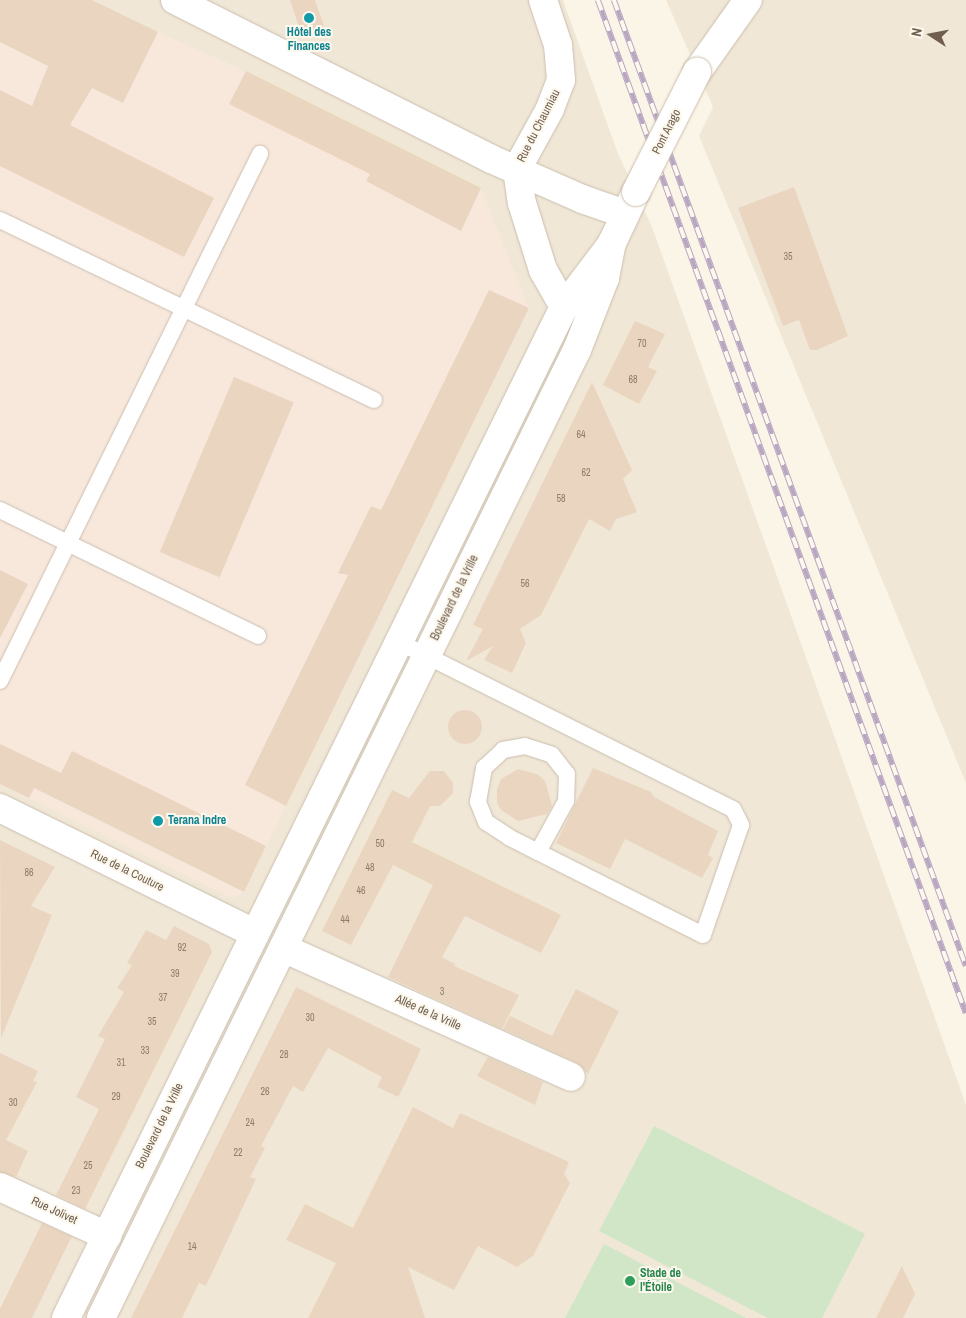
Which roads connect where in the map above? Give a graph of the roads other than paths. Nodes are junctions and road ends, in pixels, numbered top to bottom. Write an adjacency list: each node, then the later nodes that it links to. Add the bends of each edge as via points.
1 (175, 0): 7 (main road)
2 (542, 0): 7 (main road, Rue du Chaumiau, via 558,45 561,80 550,109)
3 (726, 0): 5 (main road)
4 (748, 0): 5 (main road)
5 (697, 72): 8 (main road, Pont Arago, bridge)
6 (260, 154): 12 (lane)
7 (517, 169): 8 (main road, via 582,199); 11 (main road, Rue du Chaumiau, via 522,204 543,270)
8 (631, 203): 10 (main road, Boulevard de la Vrille)
9 (0, 220): 12 (lane)
10 (612, 243): 11 (main road, Boulevard de la Vrille); 18 (main road, Boulevard de la Vrille, via 605,278 577,350)
11 (564, 307): 17 (main road, Boulevard de la Vrille)
12 (183, 308): 13 (lane); 15 (lane)
13 (374, 400)
14 (0, 510): 15 (lane)
15 (67, 543): 16 (lane); 19 (lane)
16 (258, 636)
17 (399, 642): 18 (lane); 22 (main road, Boulevard de la Vrille)
18 (427, 655): 21 (lane, via 733,809 741,825 703,935); 23 (main road, Boulevard de la Vrille)
19 (0, 681)
20 (0, 808): 22 (main road, Rue de la Couture)
21 (538, 852): 21 (lane, via 486,822 478,802 484,768 503,750 525,746 552,755 567,774 566,801)
22 (254, 933): 23 (main road); 26 (main road, Boulevard de la Vrille)
23 (285, 949): 24 (main road, Allée de la Vrille); 28 (main road, Boulevard de la Vrille)
24 (571, 1077)
25 (0, 1186): 26 (main road, Rue Jolivet)
26 (107, 1236): 27 (main road, Boulevard de la Vrille)
27 (66, 1318)
28 (101, 1318)

